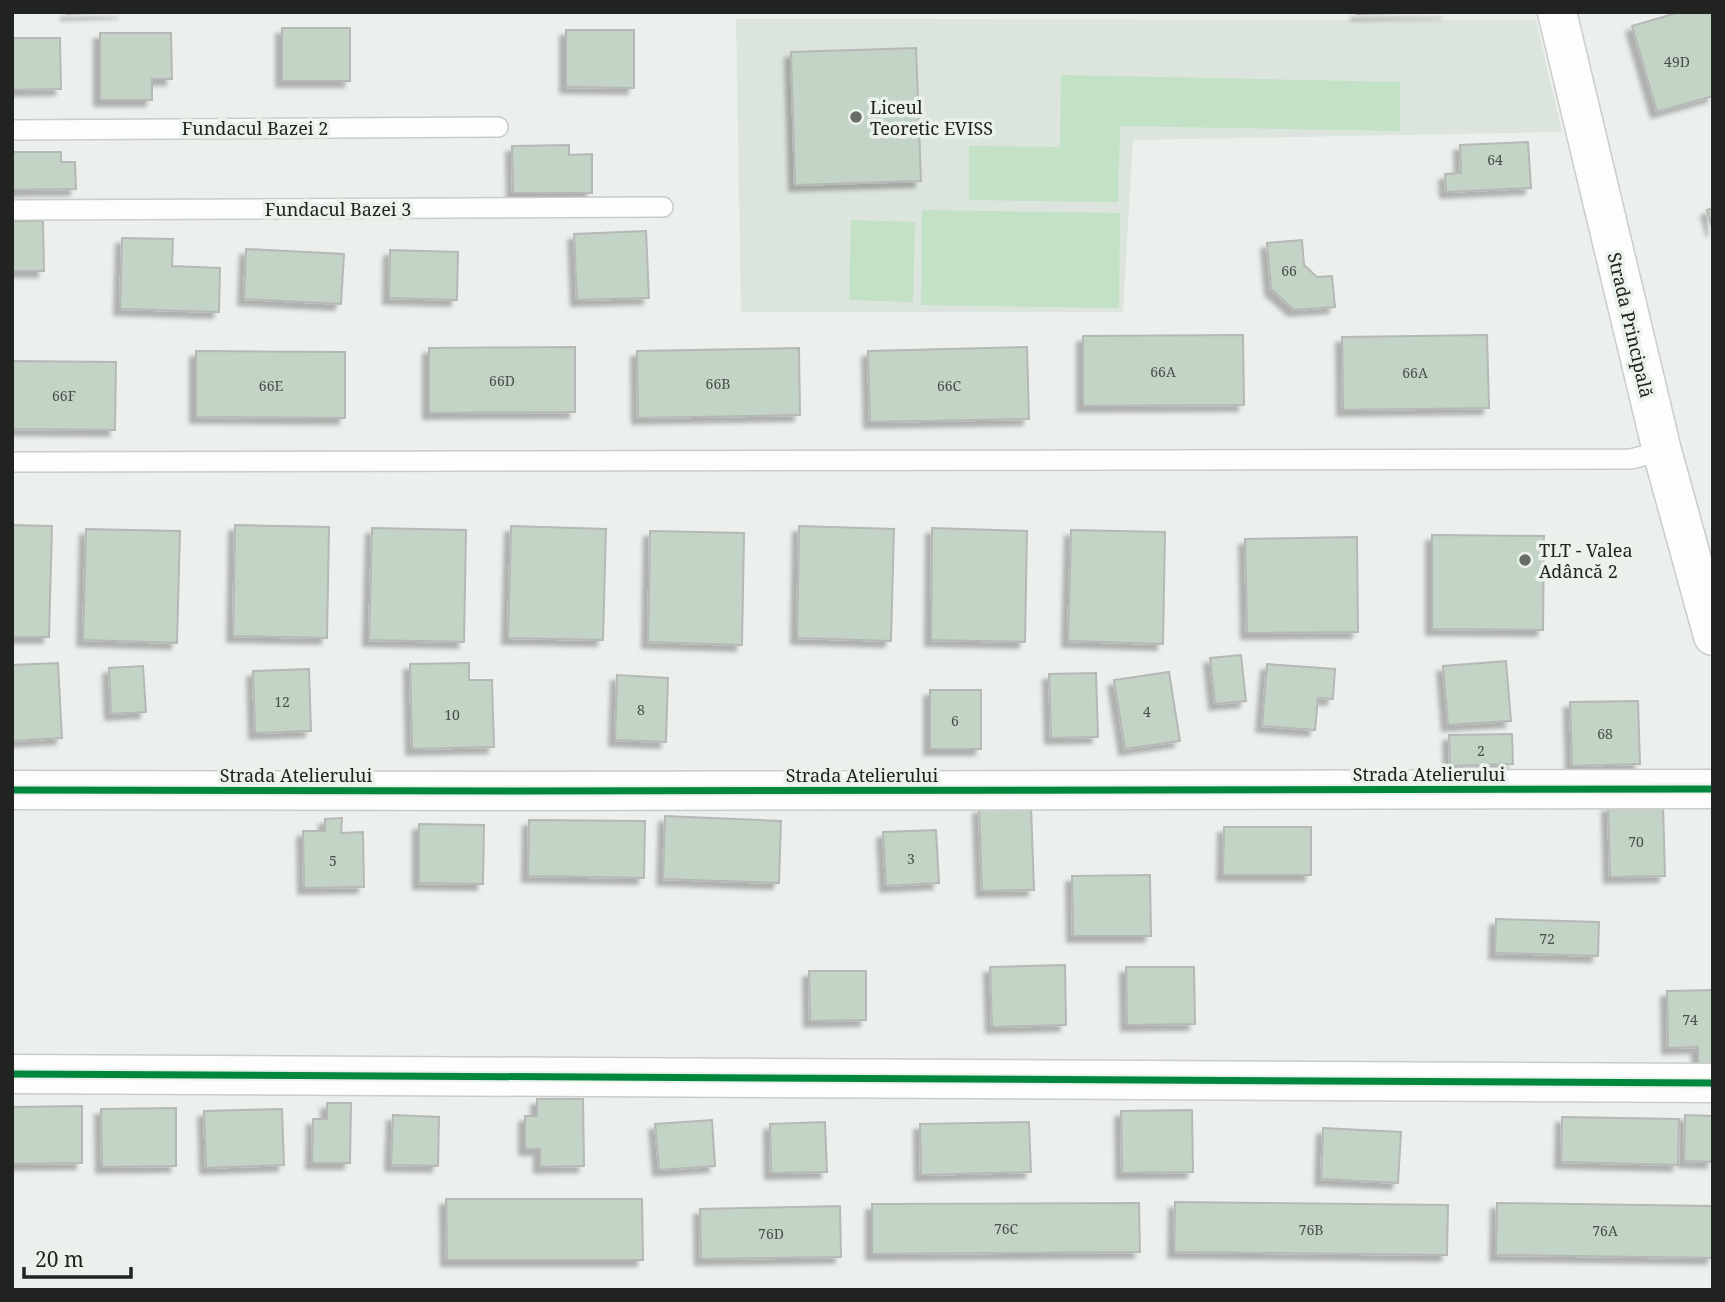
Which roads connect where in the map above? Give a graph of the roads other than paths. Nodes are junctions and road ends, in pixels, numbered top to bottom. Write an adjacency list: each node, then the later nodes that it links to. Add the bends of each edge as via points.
1 (1557, 12): 6 (street, Strada Principală)
2 (498, 127): 3 (lane, Fundacul Bazei 2)
3 (12, 130)
4 (663, 207): 5 (lane, Fundacul Bazei 3)
5 (12, 211)
6 (1661, 452): 7 (lane, via 1631,459); 8 (street, Strada Principală)
7 (12, 462)
8 (1713, 636)
9 (1713, 789): 10 (street, Strada Atelierului)
10 (12, 790)
11 (12, 1074): 12 (street)
12 (1713, 1083)

